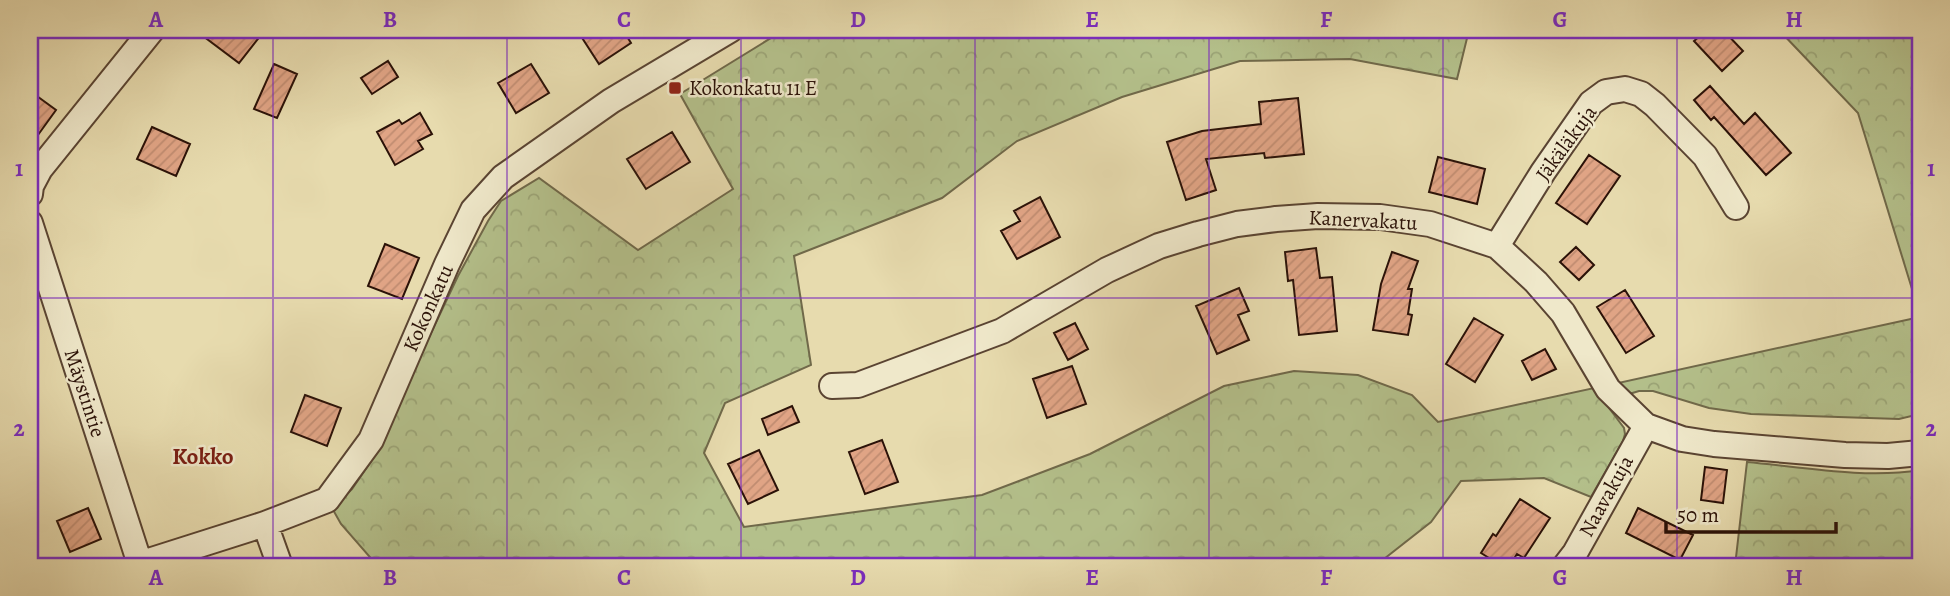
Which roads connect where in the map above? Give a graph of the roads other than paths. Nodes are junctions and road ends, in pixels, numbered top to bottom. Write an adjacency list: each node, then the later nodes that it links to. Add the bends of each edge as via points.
1 (152, 30): 3 (street, via 40,169)
2 (730, 30): 10 (street, Kokonkatu, via 611,101 503,177 473,210 371,440 327,500)
3 (30, 194)
4 (1736, 208): 6 (street, Jäkäläkuja, via 1705,156 1655,105 1625,89 1606,92 1591,103)
5 (30, 223): 11 (street, Mäystintie)
6 (1497, 246): 7 (street, Kanervakatu, via 1430,224 1380,217 1276,219 1198,233 1107,270 1002,331 858,386); 8 (street, Kanervakatu, via 1563,313 1608,389)
7 (832, 386)
8 (1646, 426): 9 (street, Kanervakatu, via 1682,439 1769,450 1877,456); 13 (street, Naavakuja)
9 (1920, 453)
10 (265, 524): 11 (street, Kokonkatu); 12 (street)
11 (136, 565)
12 (280, 566)
13 (1565, 566)

